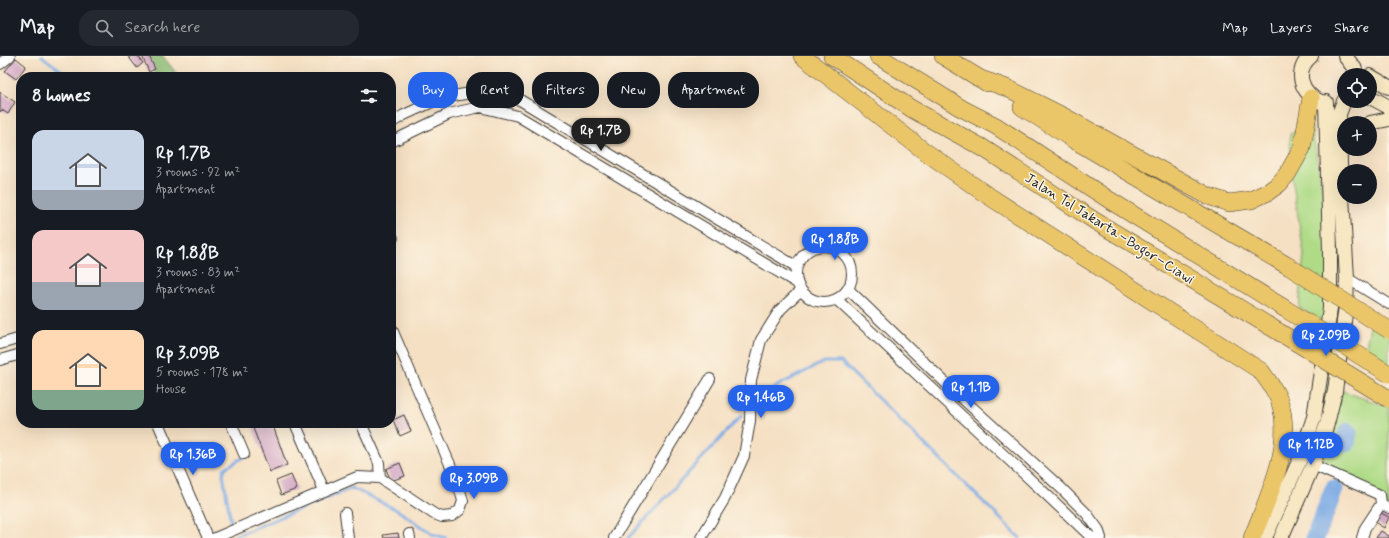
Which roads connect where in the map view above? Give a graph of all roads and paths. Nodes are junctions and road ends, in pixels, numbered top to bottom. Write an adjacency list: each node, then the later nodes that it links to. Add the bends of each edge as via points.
1 (10, 56): 8 (street)
2 (802, 56): 59 (highway, via 923,150 984,193 1261,371 1279,399 1284,417 1283,451)
3 (832, 56): 41 (highway, Jalan Tol Jakarta–Bogor–Ciawi, bridge, via 912,109 983,148 1096,221)
4 (878, 56): 39 (highway, Jalan Tol Jakarta–Bogor–Ciawi, bridge, via 961,108 996,126 1111,201)
5 (943, 56): 10 (highway)
6 (1311, 56): 13 (main road, via 1303,67 1302,84 1306,91)
7 (1345, 56): 9 (main road)
8 (0, 64)
9 (1355, 68)
10 (978, 78): 13 (highway, via 1007,88 1208,196 1229,203 1256,198 1279,184 1302,148); 33 (highway, bridge, via 1074,140 1288,266)
11 (1377, 80): 12 (main road)
12 (1389, 87)
13 (1319, 100): 14 (main road, via 1333,103); 60 (main road, via 1330,251 1330,308 1314,417 1300,459)
14 (1337, 101)
15 (1377, 101): 16 (main road)
16 (1389, 107)
17 (1341, 108): 25 (main road, via 1339,114)
18 (1389, 119): 20 (main road)
19 (396, 120): 21 (street, via 441,98 477,92 520,100)
20 (1377, 122)
21 (566, 127): 22 (street); 27 (street)
22 (559, 139): 23 (street, via 518,116 480,107 449,114); 29 (street)
23 (396, 140)
24 (1343, 156): 25 (main road)
25 (1340, 164)
26 (1342, 204): 28 (main road)
27 (797, 267): 29 (street); 30 (street, via 800,260 812,249 835,249 847,258 850,266 852,274)
28 (1347, 278): 32 (street); 47 (main road, via 1335,391)
29 (799, 287): 31 (street, via 813,300 829,302); 56 (street, via 780,310 761,340 751,380 750,421 744,456 725,498)
30 (848, 289): 31 (street); 58 (street, via 952,389 1061,488 1087,514)
31 (836, 299): 57 (street)
32 (1389, 304)
33 (1389, 330)
34 (16, 339): 36 (street)
35 (396, 339): 48 (street, via 458,483 463,501 460,510 452,516 442,517 434,514)
36 (0, 344)
37 (16, 355): 38 (street)
38 (0, 360)
39 (1389, 374)
40 (710, 379): 55 (street)
41 (1389, 399)
42 (160, 428): 52 (street)
43 (233, 428): 46 (street)
44 (297, 428): 49 (street)
45 (363, 428): 48 (street, via 378,463)
46 (244, 454)
47 (1318, 467): 50 (street); 61 (main road)
48 (380, 478): 49 (street, via 357,477)
49 (324, 490): 53 (street)
50 (1383, 502): 62 (street, via 1365,528)
51 (345, 513): 54 (street)
52 (208, 538)
53 (215, 538)
54 (348, 538)
55 (614, 538)
56 (700, 538)
57 (1092, 538)
58 (1102, 538)
59 (1252, 538)
60 (1265, 538)
61 (1281, 538)
62 (1362, 538)

